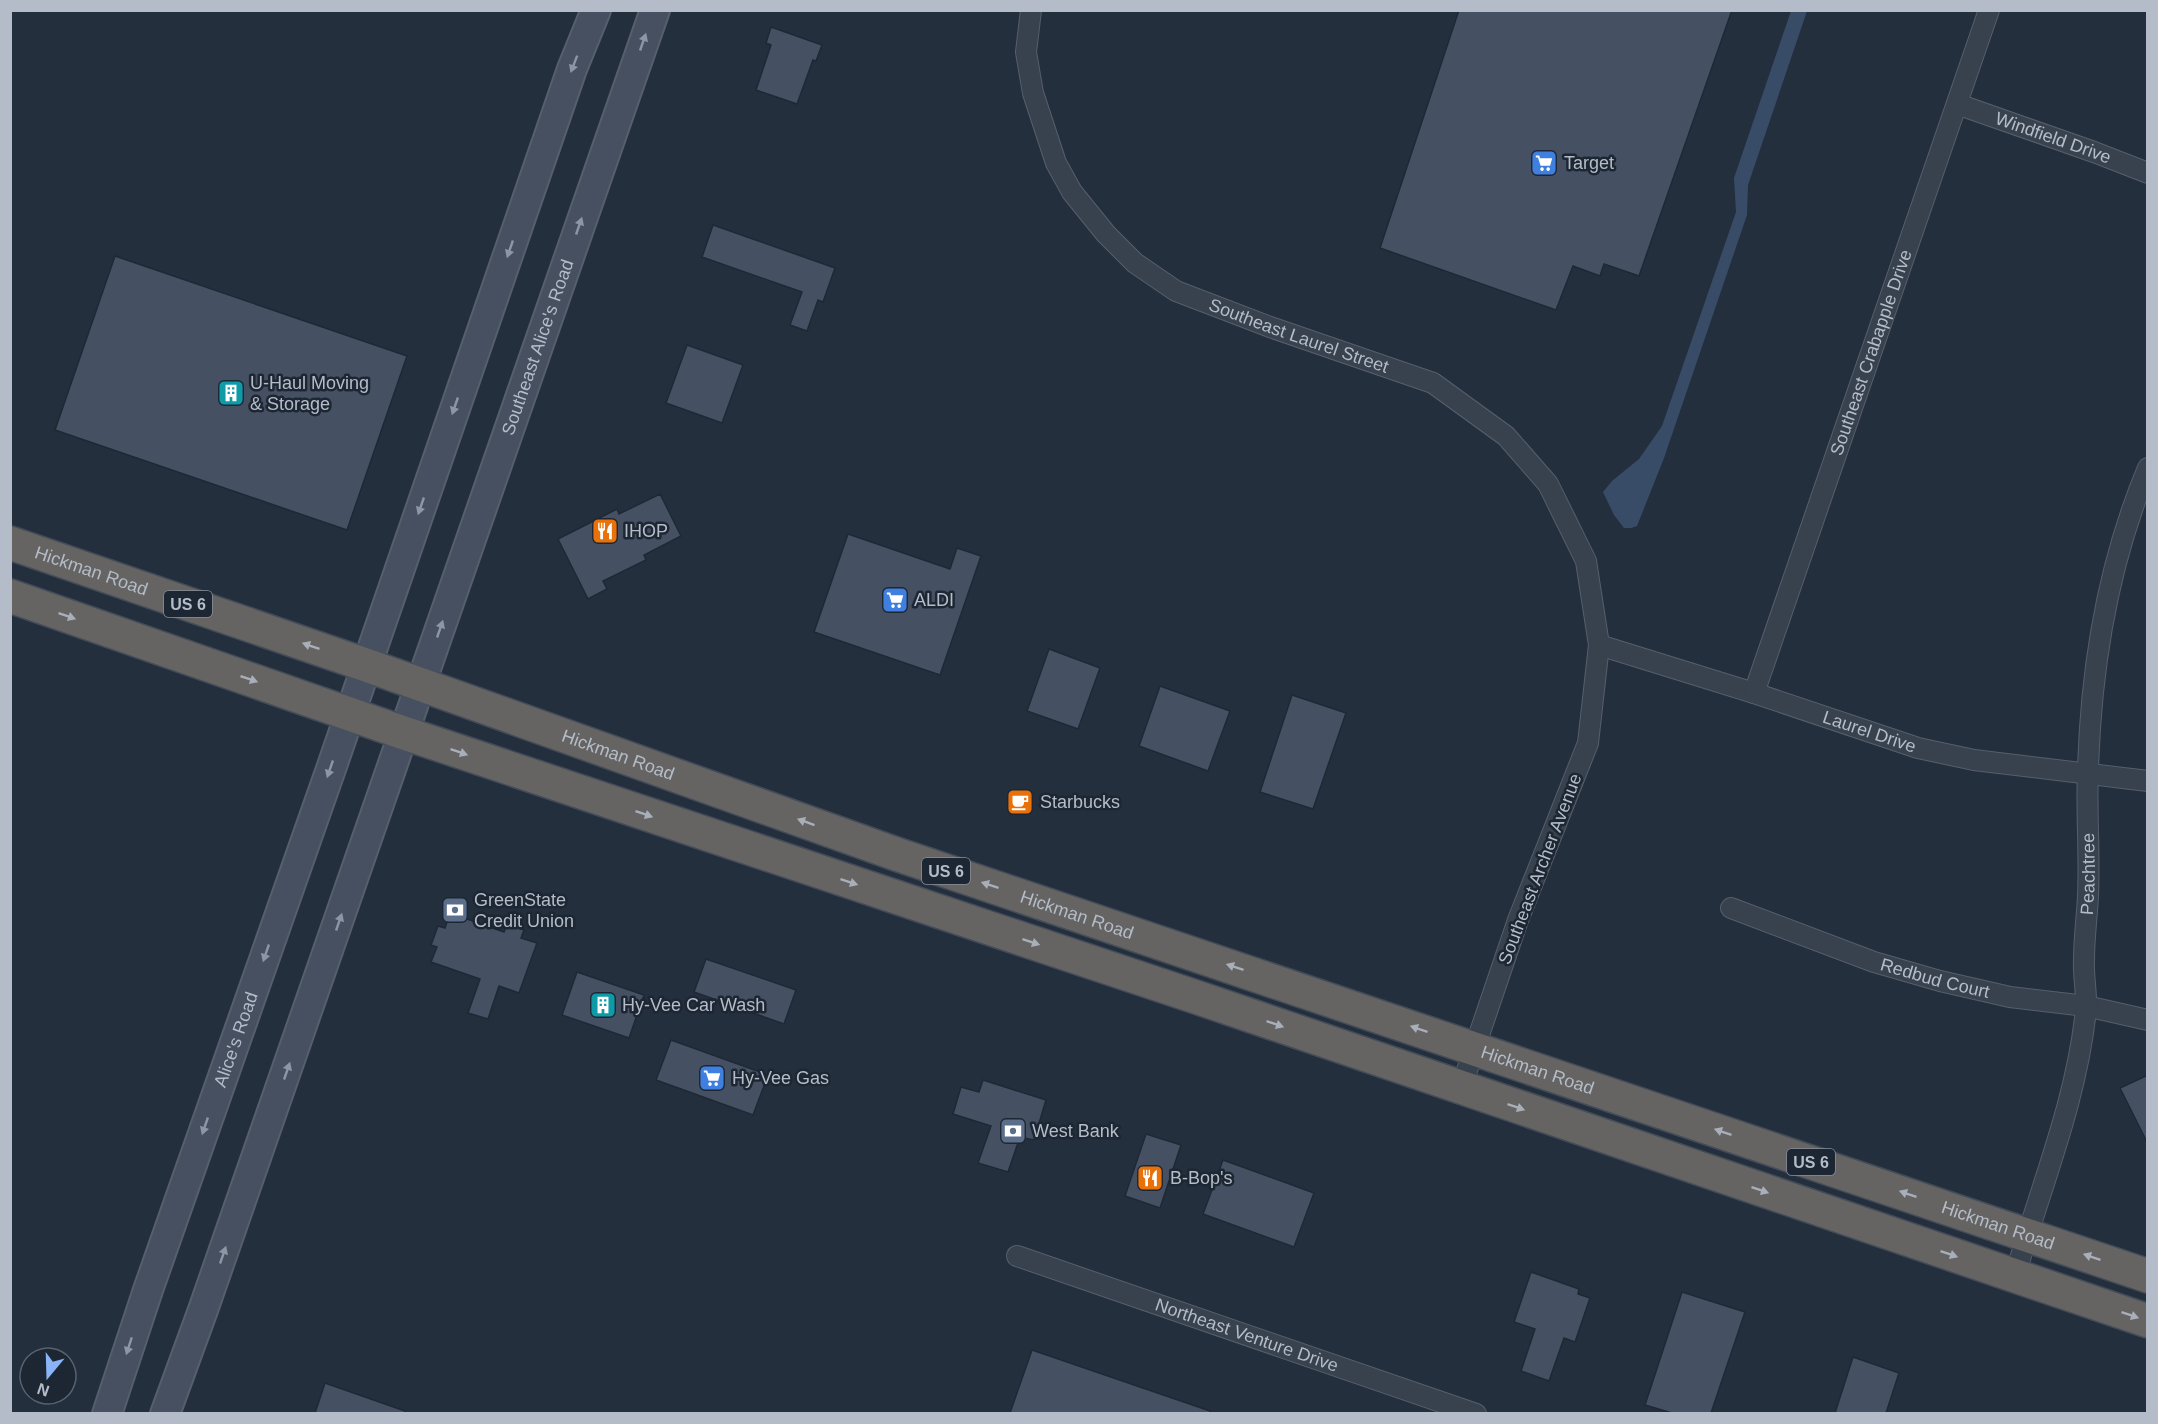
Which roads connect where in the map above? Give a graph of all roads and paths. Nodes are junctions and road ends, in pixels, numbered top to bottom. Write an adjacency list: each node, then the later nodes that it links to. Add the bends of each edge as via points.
1 (596, 10): 11 (main road, one-way to 11, via 572,69)
2 (655, 10): 12 (main road, Southeast Alice's Road, one-way to 2)
3 (1031, 10): 10 (street, Southeast Laurel Street, via 1026,52 1036,103 1056,163 1072,192 1106,234 1135,263 1176,291 1433,383 1506,436 1548,484 1586,561)
4 (1989, 10): 5 (street, Southeast Crabapple Drive)
5 (1957, 104): 6 (street, Windfield Drive); 13 (street, Southeast Crabapple Drive)
6 (2148, 173)
7 (2148, 468): 16 (street, Peachtree, via 2121,547 2105,612 2095,673)
8 (10, 543): 11 (highway, Hickman Road / US 6, one-way to 8)
9 (10, 596): 14 (highway, US 6, one-way to 14)
10 (1599, 645): 13 (street, Laurel Drive); 21 (street, Southeast Archer Avenue, via 1588,742 1518,920)
11 (366, 665): 12 (highway, Hickman Road / US 6); 14 (main road, Alice's Road)
12 (421, 684): 15 (main road); 21 (highway, Hickman Road / US 6, one-way to 12, via 896,854)
13 (1754, 693): 16 (street, Laurel Drive, via 1918,748 1974,760)
14 (349, 714): 15 (highway, US 6); 28 (main road, Alice's Road, one-way to 28)
15 (404, 733): 22 (highway, US 6, one-way to 22); 29 (main road, one-way to 15)
16 (2088, 772): 17 (street, Laurel Drive); 19 (street, Peachtree, via 2088,896 2083,961)
17 (2148, 781)
18 (1731, 908): 19 (street, Redbud Court, via 1874,962 1940,981 2010,997)
19 (2086, 1006): 20 (street, Redbud Court); 23 (street, Peachtree, via 2068,1103)
20 (2148, 1020)
21 (1475, 1048): 22 (street, Southeast Archer Avenue); 23 (highway, Hickman Road / US 6, one-way to 21)
22 (1461, 1088): 25 (highway, US 6, one-way to 25)
23 (2027, 1235): 25 (street, Peachtree); 26 (highway, Hickman Road / US 6, one-way to 23)
24 (1017, 1256): 30 (street, Northeast Venture Drive)
25 (2015, 1276): 27 (highway, US 6, one-way to 27)
26 (2148, 1276)
27 (2148, 1321)
28 (107, 1413)
29 (165, 1413)
30 (1476, 1413)

